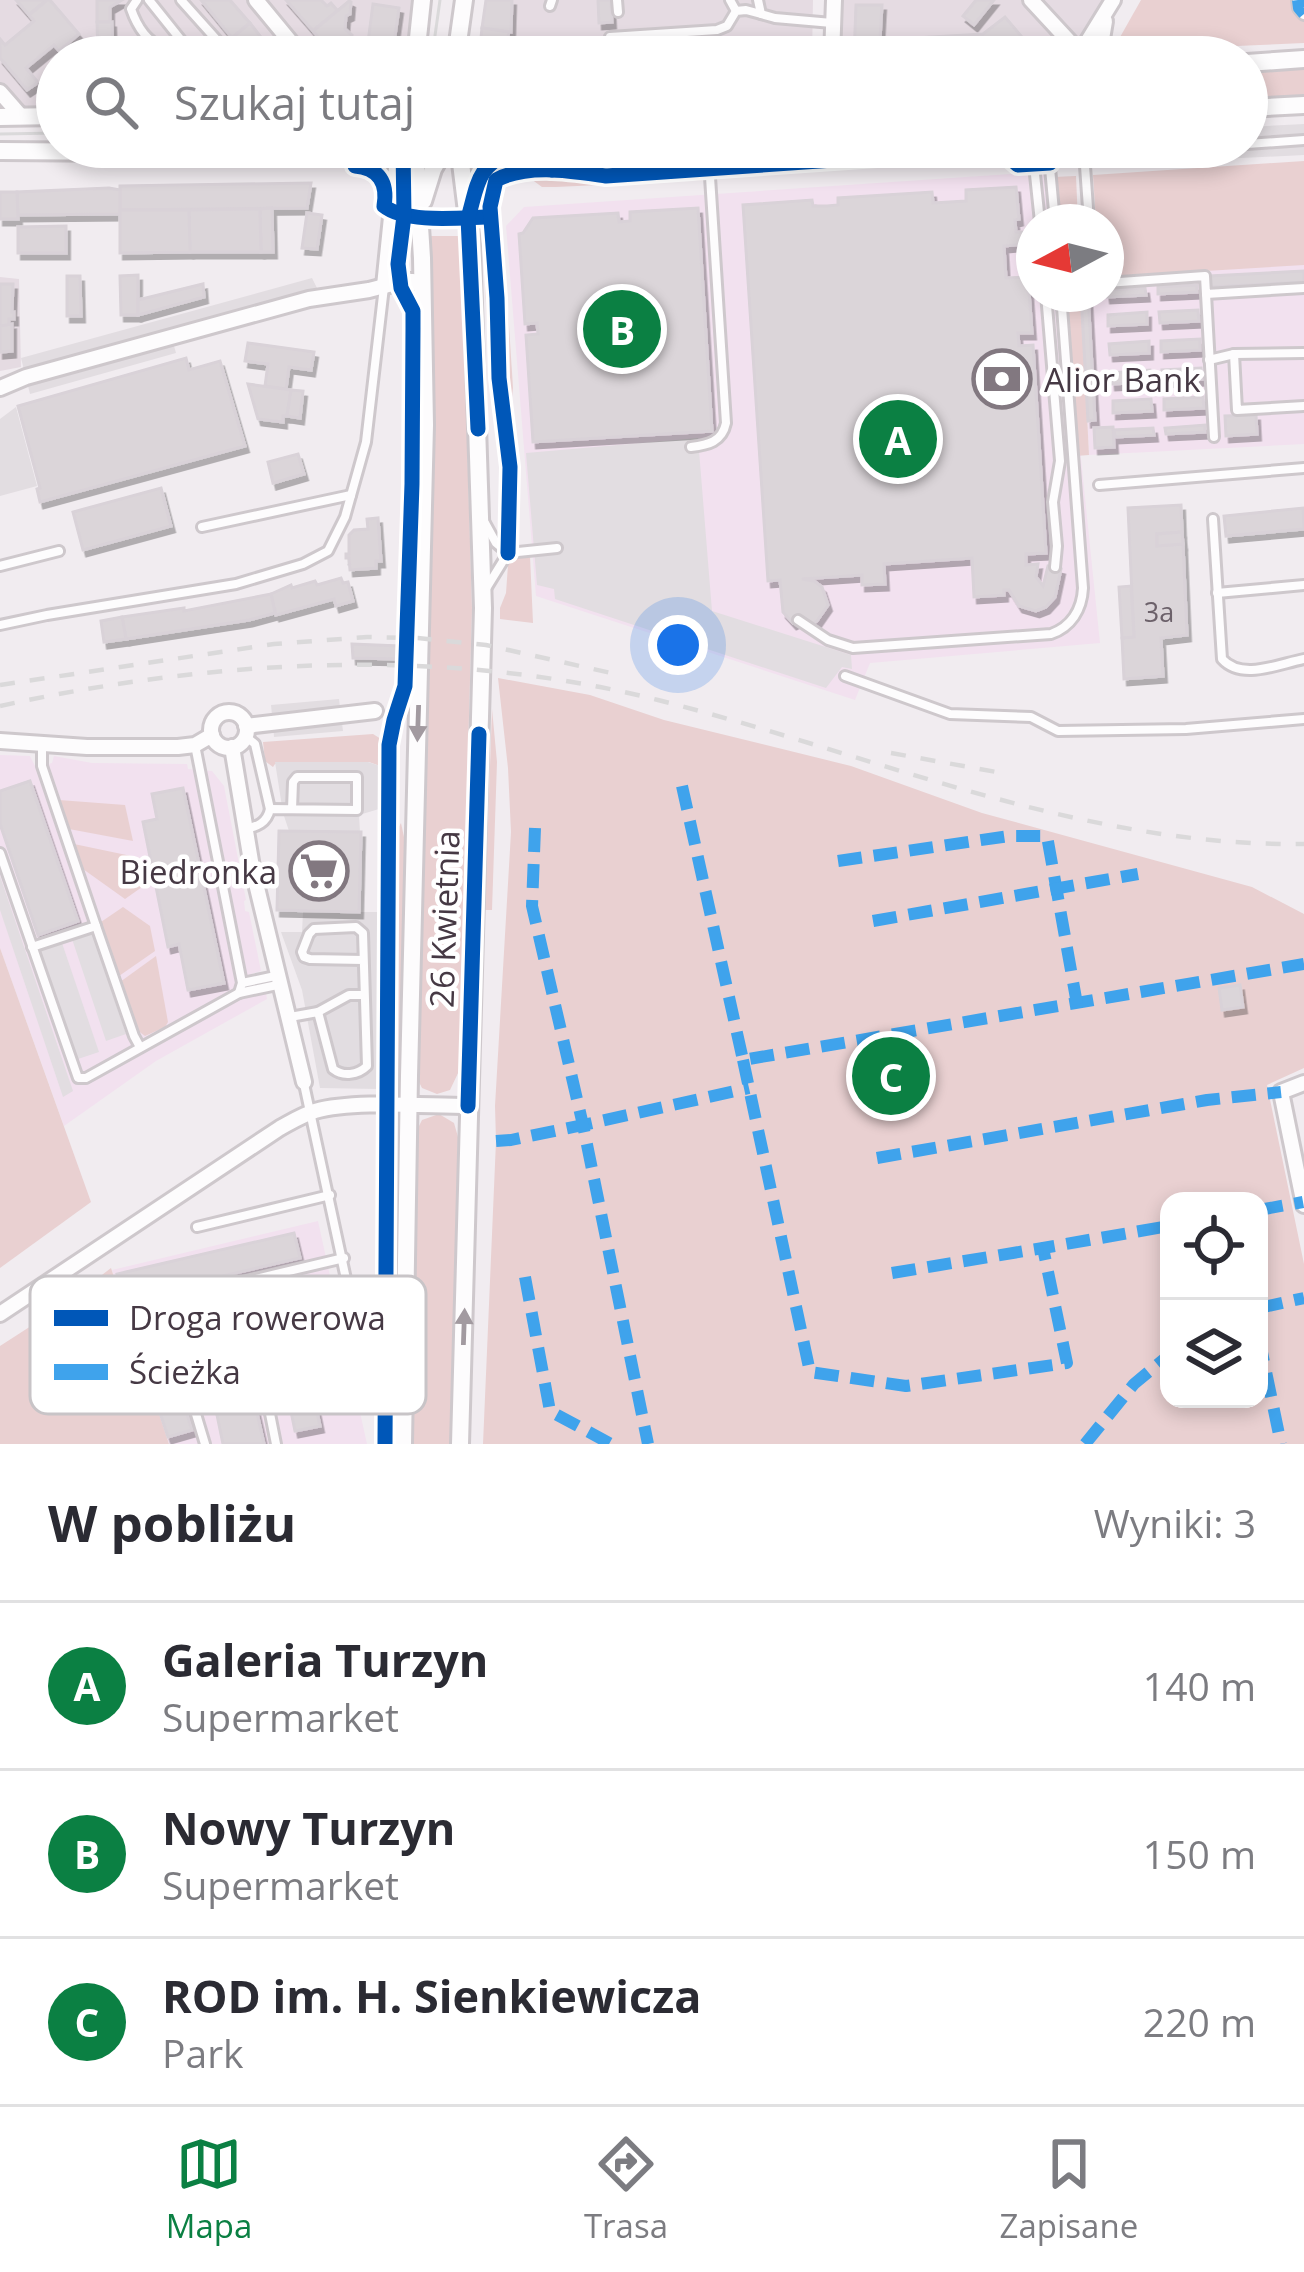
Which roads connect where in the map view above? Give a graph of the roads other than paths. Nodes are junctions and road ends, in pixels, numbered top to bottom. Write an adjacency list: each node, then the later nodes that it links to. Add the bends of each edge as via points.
1 (136, 0): 19 (lane, via 131,9)
2 (148, 0): 20 (lane)
3 (182, 0): 21 (lane)
4 (256, 0): 22 (street)
5 (422, 0): 23 (street)
6 (464, 0): 24 (street)
7 (617, 0): 15 (lane)
8 (730, 0): 14 (lane)
9 (758, 0): 16 (lane)
10 (834, 0): 18 (street)
11 (1031, 0): 27 (street)
12 (1298, 0): 17 (street)
13 (1111, 4): 28 (street); 29 (street)
14 (736, 10): 16 (lane); 25 (lane, via 717,29)
15 (618, 12)
16 (761, 14): 18 (lane)
17 (1304, 14)
18 (834, 22): 26 (street)
19 (146, 36)
20 (178, 36)
21 (213, 36)
22 (286, 36)
23 (418, 36)
24 (459, 36)
25 (623, 36)
26 (833, 36)
27 (1062, 36)
28 (1091, 36)
29 (1102, 36)
30 (1304, 59): 31 (street)
31 (1268, 62)
32 (0, 92): 35 (street)
33 (1304, 105): 34 (street)
34 (1268, 107)
35 (21, 116): 36 (street); 37 (street)
36 (36, 116)
37 (0, 117)
38 (1304, 140): 39 (lane)
39 (1268, 143)
40 (0, 151): 41 (street)
41 (36, 151)
42 (403, 168): 57 (street)
43 (410, 168): 54 (street, 26 Kwietnia)
44 (436, 168): 54 (street)
45 (452, 168): 55 (street)
46 (486, 168): 55 (street)
47 (706, 168): 69 (lane, via 726,423 716,441)
48 (1034, 168): 51 (lane)
49 (1050, 168): 52 (lane)
50 (1085, 168): 53 (lane)
51 (1038, 204)
52 (1053, 204)
53 (1088, 204)
54 (420, 216): 58 (street, 26 Kwietnia)
55 (468, 218): 73 (street, 26 Kwietnia)
56 (1124, 282): 60 (lane, via 1204,276)
57 (384, 286): 58 (street, via 411,280); 66 (street, via 309,298); 72 (lane, via 366,442)
58 (423, 287): 111 (street, 26 Kwietnia, one-way to 111)
59 (1304, 289): 60 (lane)
60 (1206, 294): 65 (lane)
61 (1048, 312): 80 (lane, via 1060,461)
62 (1061, 312): 84 (lane, via 1083,588 1073,618 1051,634 853,647)
63 (1304, 353): 64 (lane)
64 (1234, 354): 65 (lane); 67 (lane, via 1237,410)
65 (1209, 360): 68 (lane)
66 (0, 388)
67 (1304, 406)
68 (1214, 437)
69 (692, 447)
70 (1304, 468): 71 (lane)
71 (1100, 484)
72 (351, 495): 75 (lane); 85 (lane, via 334,544 316,560 222,586)
73 (481, 504): 78 (lane, via 489,532); 83 (street, 26 Kwietnia)
74 (1213, 519): 82 (lane)
75 (202, 527)
76 (557, 548): 78 (lane)
77 (59, 551): 79 (lane)
78 (508, 553): 83 (lane)
79 (0, 566)
80 (1054, 568)
81 (1304, 585): 82 (lane)
82 (1217, 593): 86 (lane, via 1219,649 1230,668)
83 (483, 608): 112 (street, 26 Kwietnia)
84 (798, 620)
85 (0, 626)
86 (1304, 659)
87 (845, 676): 89 (lane, via 939,711 1024,716 1058,731)
88 (375, 711): 90 (street)
89 (1304, 719)
90 (246, 731): 91 (street, via 227,712 214,720); 95 (street); 96 (lane)
91 (212, 735): 94 (street); 95 (street)
92 (0, 741): 93 (street)
93 (42, 743): 94 (street); 100 (lane)
94 (195, 745): 104 (lane)
95 (232, 747): 98 (street)
96 (270, 809): 97 (lane); 98 (lane, via 258,827)
97 (292, 809): 97 (lane, via 297,777 358,777 357,810)
98 (244, 829): 103 (street)
99 (0, 853): 101 (lane)
100 (96, 926): 101 (lane); 108 (lane)
101 (32, 947): 108 (lane, via 78,1078)
102 (363, 960): 102 (lane, via 356,927 314,928 302,952); 105 (lane)
103 (281, 980): 104 (lane); 107 (street)
104 (240, 988): 108 (lane)
105 (363, 994): 106 (lane); 106 (lane, via 367,1066 358,1073 333,1069)
106 (318, 1012): 107 (lane)
107 (290, 1017): 109 (street)
108 (140, 1047)
109 (304, 1082): 113 (lane)
110 (1304, 1083): 115 (street, via 1281,1092)
111 (408, 1106): 112 (street); 113 (street); 121 (street, 26 Kwietnia)
112 (468, 1106): 130 (street, 26 Kwietnia, one-way to 112)
113 (310, 1113): 114 (lane); 118 (street)
114 (330, 1195): 116 (lane); 117 (lane)
115 (1304, 1205)
116 (196, 1227)
117 (344, 1258): 119 (lane); 120 (lane)
118 (57, 1276)
119 (268, 1276)
120 (347, 1276)
121 (405, 1276)
122 (30, 1294): 123 (street)
123 (0, 1314)
124 (196, 1414): 127 (lane)
125 (270, 1414): 128 (lane)
126 (403, 1414): 129 (street, 26 Kwietnia)
127 (205, 1444)
128 (276, 1444)
129 (403, 1444)
130 (460, 1444)

